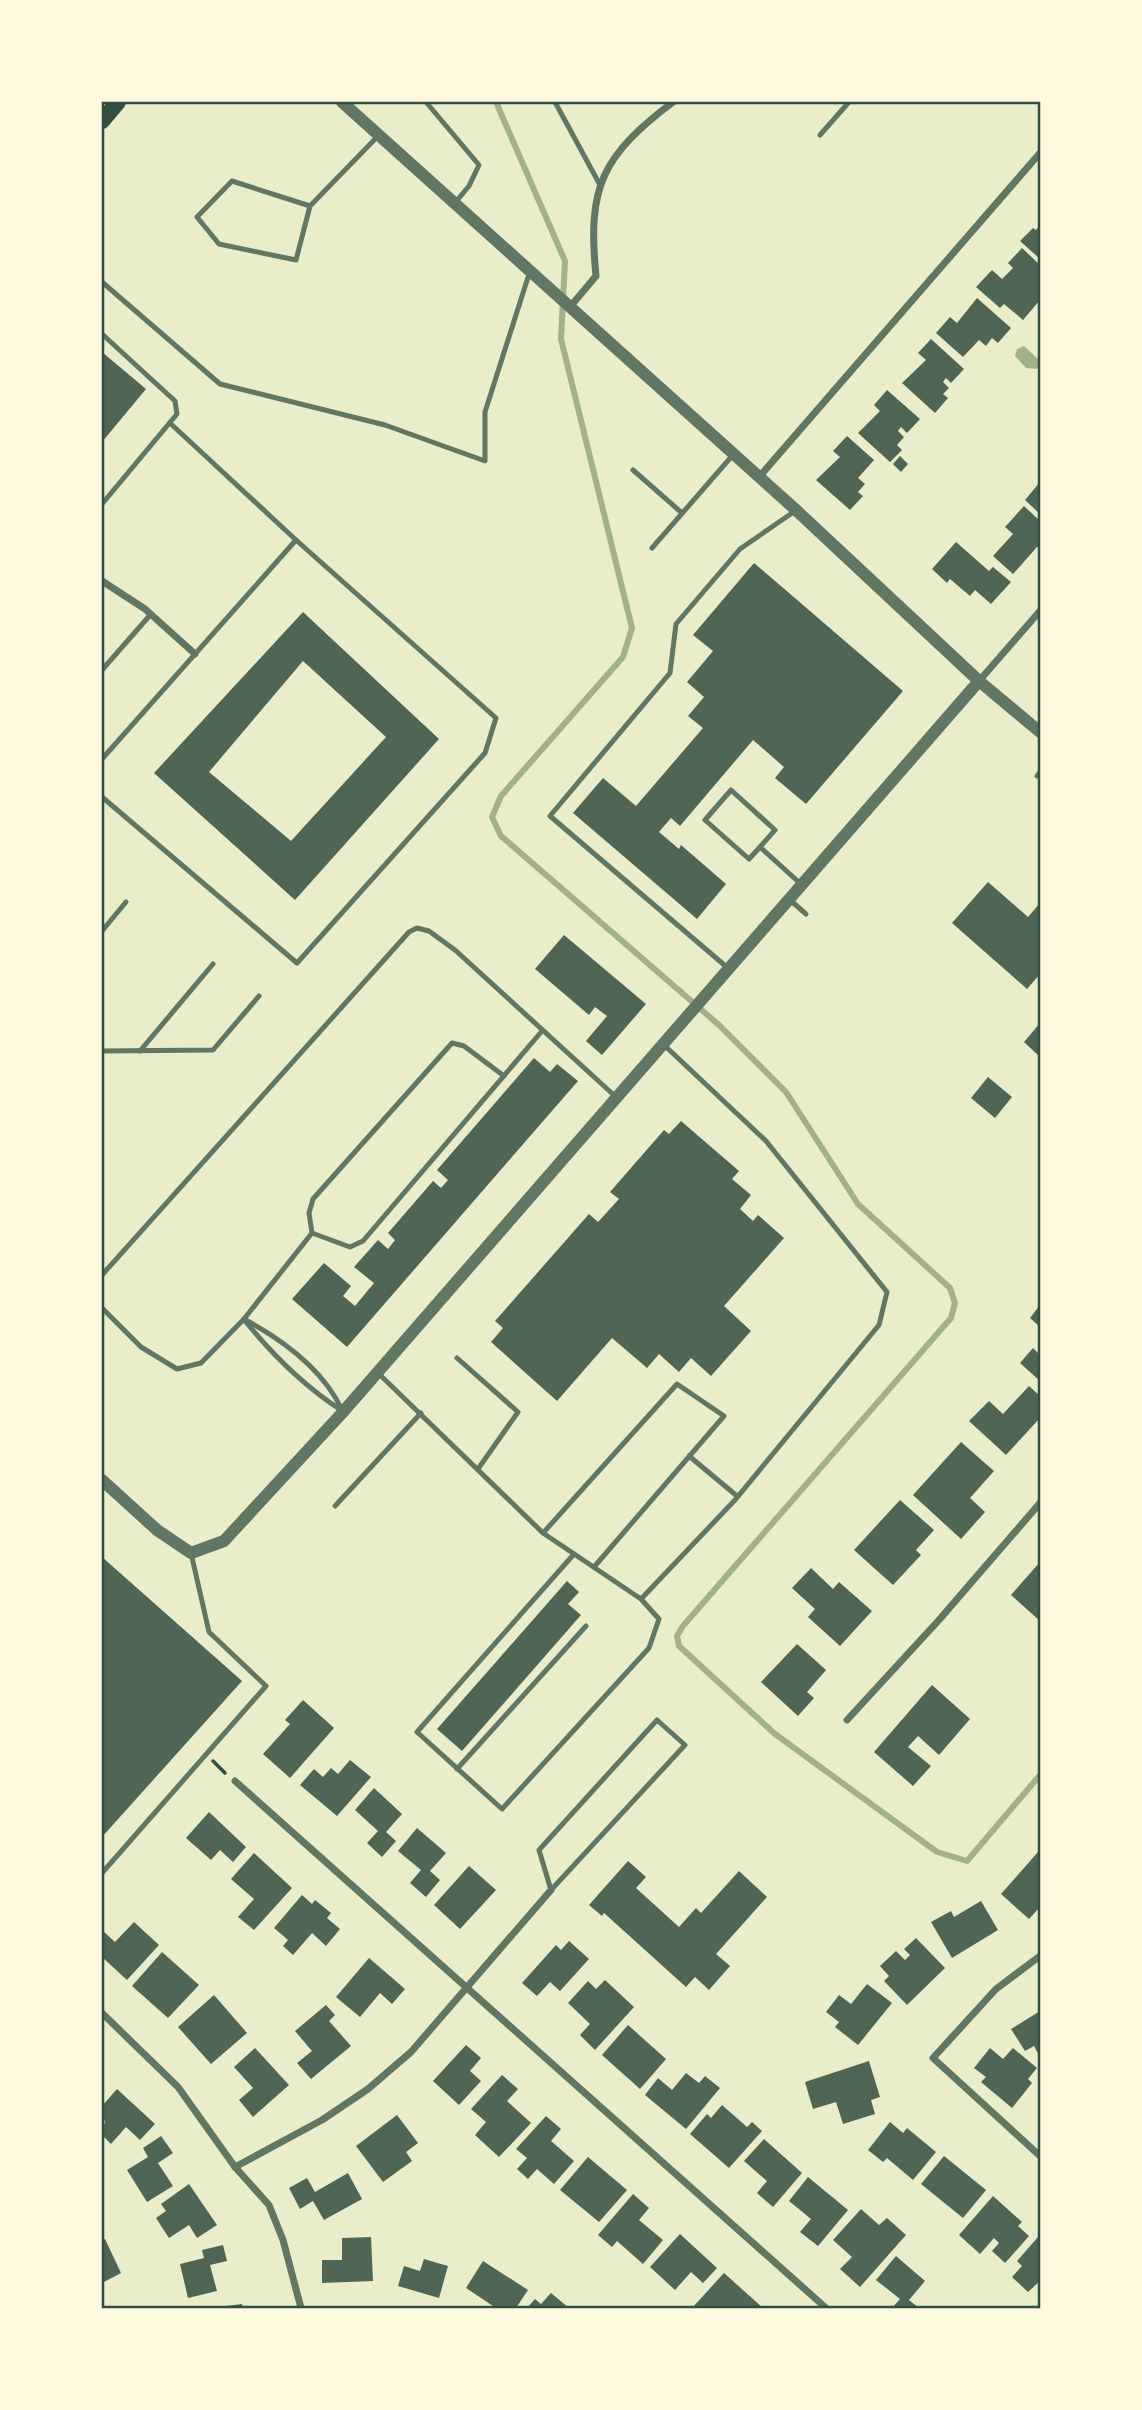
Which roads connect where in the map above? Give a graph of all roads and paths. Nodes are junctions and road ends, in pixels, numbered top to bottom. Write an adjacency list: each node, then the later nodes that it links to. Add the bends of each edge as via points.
1 (118, 102): 7 (main road)
2 (342, 102): 8 (street)
3 (426, 102): 12 (lane, via 479,165)
4 (555, 102): 11 (lane)
5 (673, 102): 11 (street, via 622,145)
6 (849, 102): 9 (lane)
7 (102, 121)
8 (379, 135): 12 (street); 13 (lane)
9 (820, 135)
10 (1041, 153): 21 (street)
11 (600, 185): 16 (street, via 593,212 596,276)
12 (454, 204): 14 (street)
13 (310, 206): 13 (lane, via 296,260 219,244 197,217 232,181)
14 (530, 271): 15 (lane, via 485,412 485,461 385,425 220,384); 16 (street)
15 (102, 282)
16 (570, 307): 19 (street)
17 (102, 334): 18 (lane, via 175,401 177,414)
18 (171, 424): 22 (lane); 25 (lane)
19 (733, 454): 21 (street); 24 (lane)
20 (633, 470): 24 (lane)
21 (759, 477): 23 (street)
22 (102, 504)
23 (796, 510): 32 (street); 43 (lane, via 740,549 676,624 670,673 550,816)
24 (682, 513): 26 (lane)
25 (296, 540): 30 (lane); 35 (lane, via 496,718 485,752 297,963)
26 (652, 548)
27 (102, 581): 29 (street)
28 (1041, 611): 32 (street)
29 (151, 614): 30 (street); 31 (lane)
30 (195, 654): 34 (lane)
31 (102, 670)
32 (979, 681): 33 (street); 37 (street)
33 (1041, 733)
34 (102, 759)
35 (102, 797)
36 (760, 847): 36 (lane, via 749,859 705,820 731,790 775,830); 37 (lane)
37 (802, 885): 38 (street)
38 (789, 900): 40 (lane); 43 (street)
39 (126, 902): 41 (lane)
40 (806, 914)
41 (102, 930)
42 (213, 964): 48 (lane)
43 (729, 969): 46 (street)
44 (259, 996): 48 (lane, via 214,1050)
45 (542, 1031): 49 (lane); 50 (lane); 52 (lane, via 455,950 429,931 417,928 409,932)
46 (663, 1044): 50 (street); 64 (lane, via 766,1141 887,1292 879,1325)
47 (102, 1051): 48 (lane)
48 (140, 1051)
49 (504, 1076): 51 (lane, via 363,1241 350,1247); 51 (lane, via 464,1046 452,1043 313,1199 309,1213)
50 (616, 1097): 58 (street)
51 (312, 1233): 54 (lane)
52 (102, 1275)
53 (102, 1308): 54 (lane, via 141,1347 177,1369 201,1363)
54 (244, 1319): 55 (lane); 57 (lane)
55 (289, 1348): 57 (lane); 59 (lane, via 332,1389)
56 (457, 1358): 62 (lane, via 518,1412)
57 (279, 1359): 59 (lane)
58 (377, 1372): 59 (street); 60 (lane)
59 (343, 1412): 68 (street, via 224,1541)
60 (421, 1413): 62 (lane); 66 (lane)
61 (689, 1456): 64 (lane); 67 (lane, via 724,1416 677,1384); 70 (lane)
62 (478, 1469): 67 (lane)
63 (102, 1480): 68 (street, via 157,1530)
64 (737, 1496): 71 (lane)
65 (1041, 1503): 73 (street)
66 (335, 1506)
67 (543, 1533): 69 (lane)
68 (191, 1553): 74 (lane, via 209,1632 266,1686)
69 (574, 1554): 70 (lane); 75 (lane, via 417,1732)
70 (594, 1567): 71 (lane)
71 (641, 1599): 75 (lane, via 659,1619 649,1648 502,1809)
72 (586, 1626): 75 (lane)
73 (847, 1720)
74 (206, 1754): 76 (path); 77 (lane)
75 (457, 1769)
76 (235, 1781): 80 (street)
77 (102, 1873)
78 (551, 1890): 78 (lane, via 685,1745 657,1720 539,1850); 80 (street)
79 (1041, 1955): 82 (street, via 996,1989 933,2058)
80 (466, 1987): 83 (street, via 411,2052 368,2089); 85 (street)
81 (102, 2013): 83 (street, via 178,2087)
82 (1041, 2156)
83 (236, 2167): 84 (street, via 269,2205)
84 (301, 2308)
85 (826, 2308)

